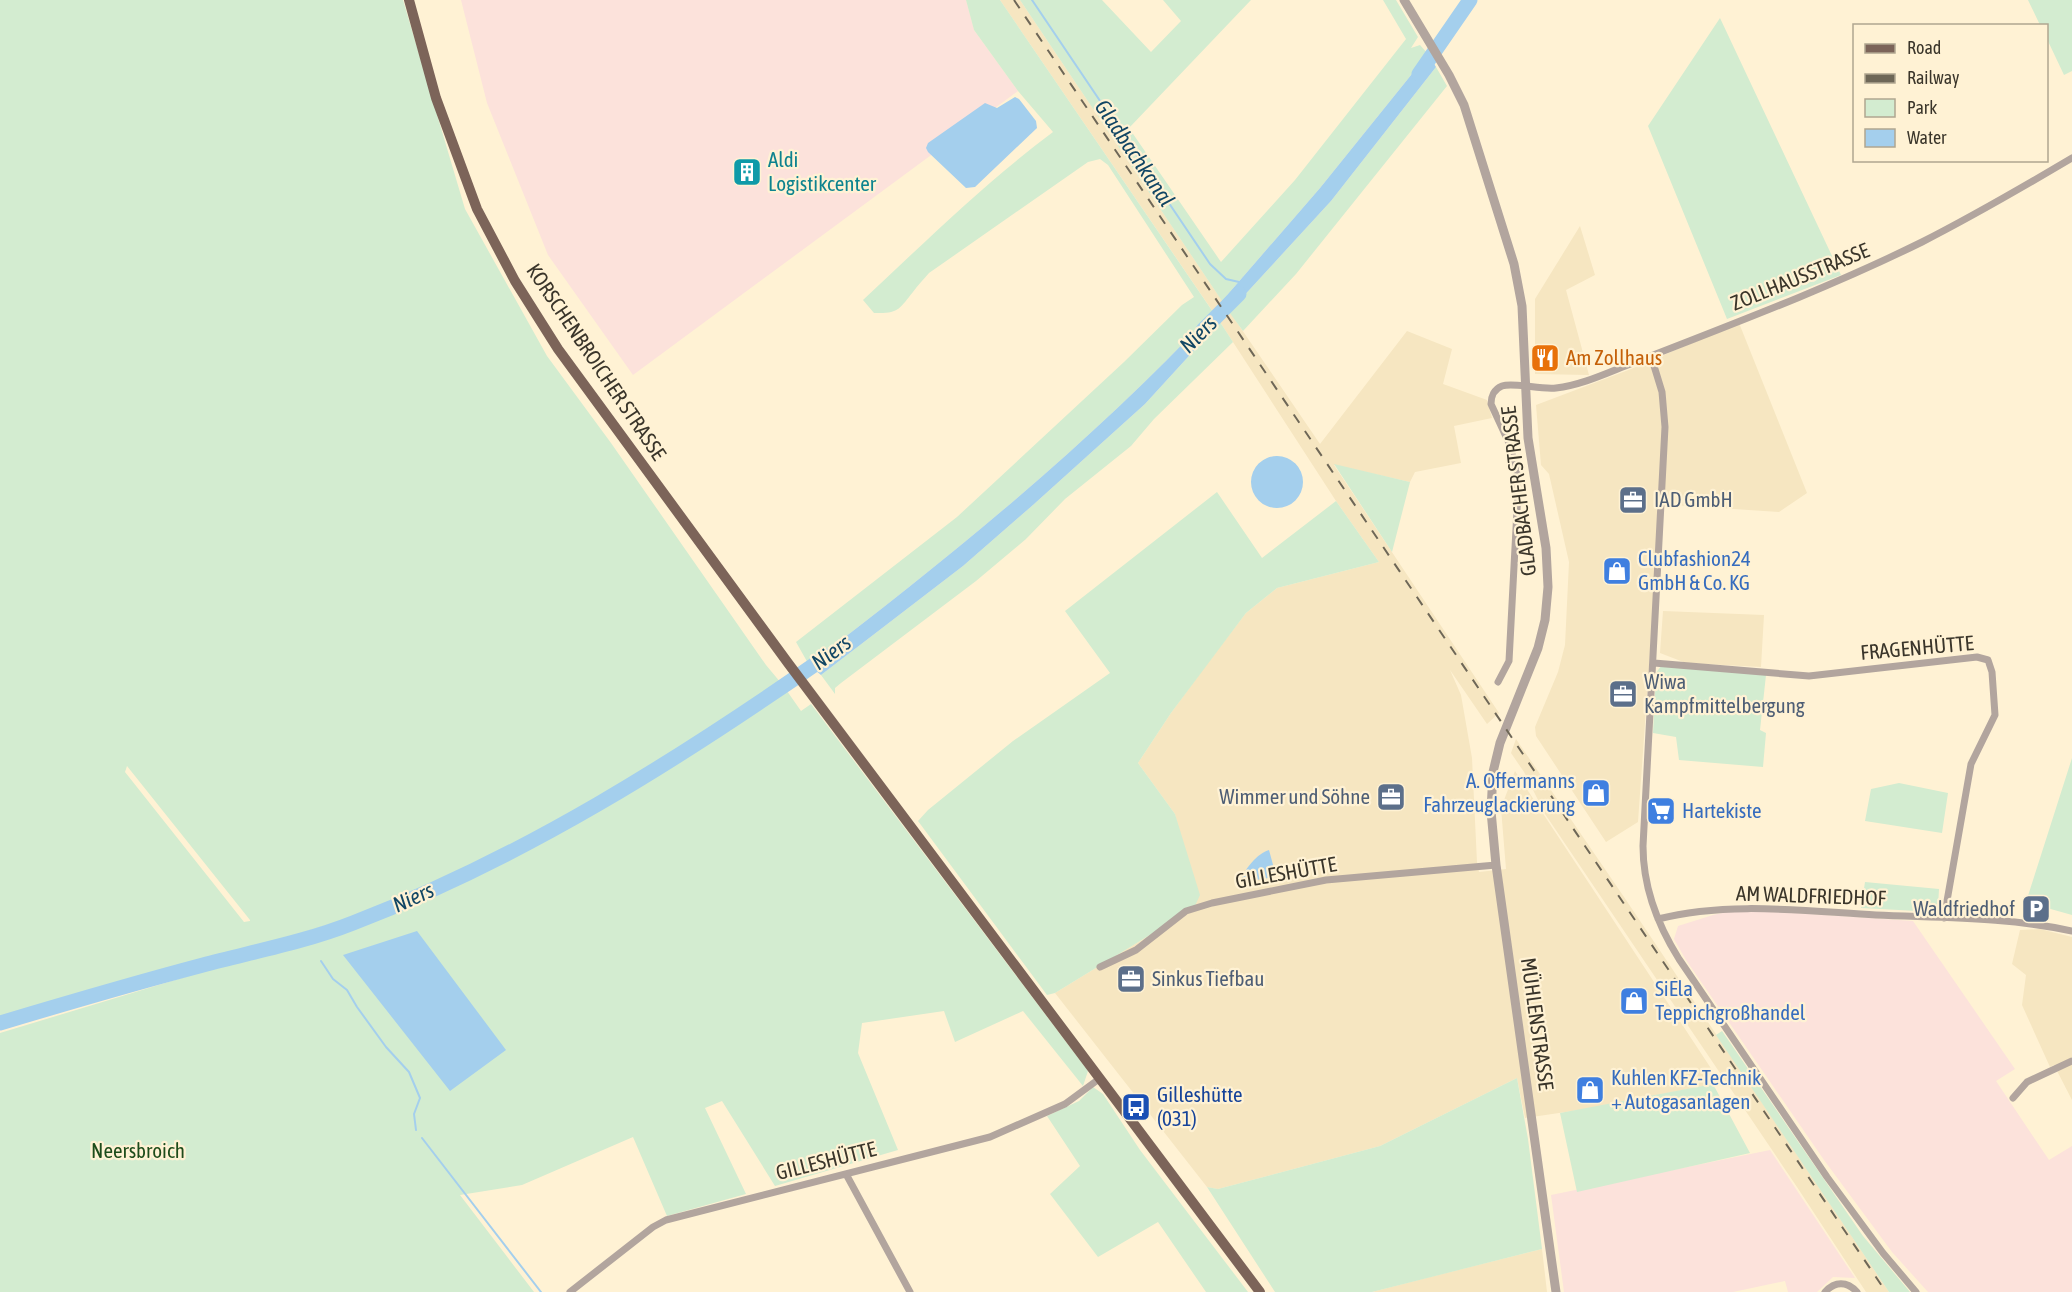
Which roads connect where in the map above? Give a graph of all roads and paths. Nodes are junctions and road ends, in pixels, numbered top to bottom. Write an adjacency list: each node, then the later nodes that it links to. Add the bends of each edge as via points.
1 (409, 0): 15 (main road, KORSCHENBROICHER STRASSE, via 436,98 477,208 515,281 558,349 790,667)
2 (1404, 0): 5 (street, GLADBACHER STRASSE, via 1466,112 1516,274 1524,329)
3 (2072, 158): 4 (street, ZOLLHAUSSTRASSE, via 1959,223 1863,270)
4 (1651, 356): 5 (street, ZOLLHAUSSTRASSE, via 1569,386); 6 (street, via 1662,393 1665,427)
5 (1526, 387): 7 (street, GLADBACHER STRASSE, via 1501,387 1490,402 1512,449 1518,491 1509,661); 8 (street, GLADBACHER STRASSE, via 1530,454 1547,554 1547,602 1538,648)
6 (1654, 663): 10 (street, FRAGENHÜTTE, via 1809,676 1983,657 1988,660 1995,710 1971,764); 11 (street, via 1643,860 1647,889)
7 (1498, 682)
8 (1495, 761): 9 (street, MÜHLENSTRASSE, via 1491,804)
9 (1496, 865): 13 (street, GILLESHÜTTE, via 1326,880 1212,903 1186,911 1136,950); 21 (street, MÜHLENSTRASSE)
10 (1944, 918): 11 (street, AM WALDFRIEDHOF, via 1719,909); 12 (street, AM WALDFRIEDHOF, via 2034,924)
11 (1658, 919): 24 (street, via 1679,959 1789,1123)
12 (2072, 931)
13 (1100, 967)
14 (2072, 1061): 16 (street, via 2027,1082)
15 (1099, 1078): 17 (street, GILLESHÜTTE, via 1065,1104 996,1135); 20 (main road, KORSCHENBROICHER STRASSE)
16 (2013, 1098)
17 (846, 1174): 18 (street, GILLESHÜTTE, via 662,1221); 19 (street)
18 (570, 1292)
19 (909, 1292)
20 (1260, 1292)
21 (1556, 1292)
22 (1825, 1292): 23 (street, via 1836,1284 1848,1285)
23 (1857, 1292)
24 (1916, 1292)

